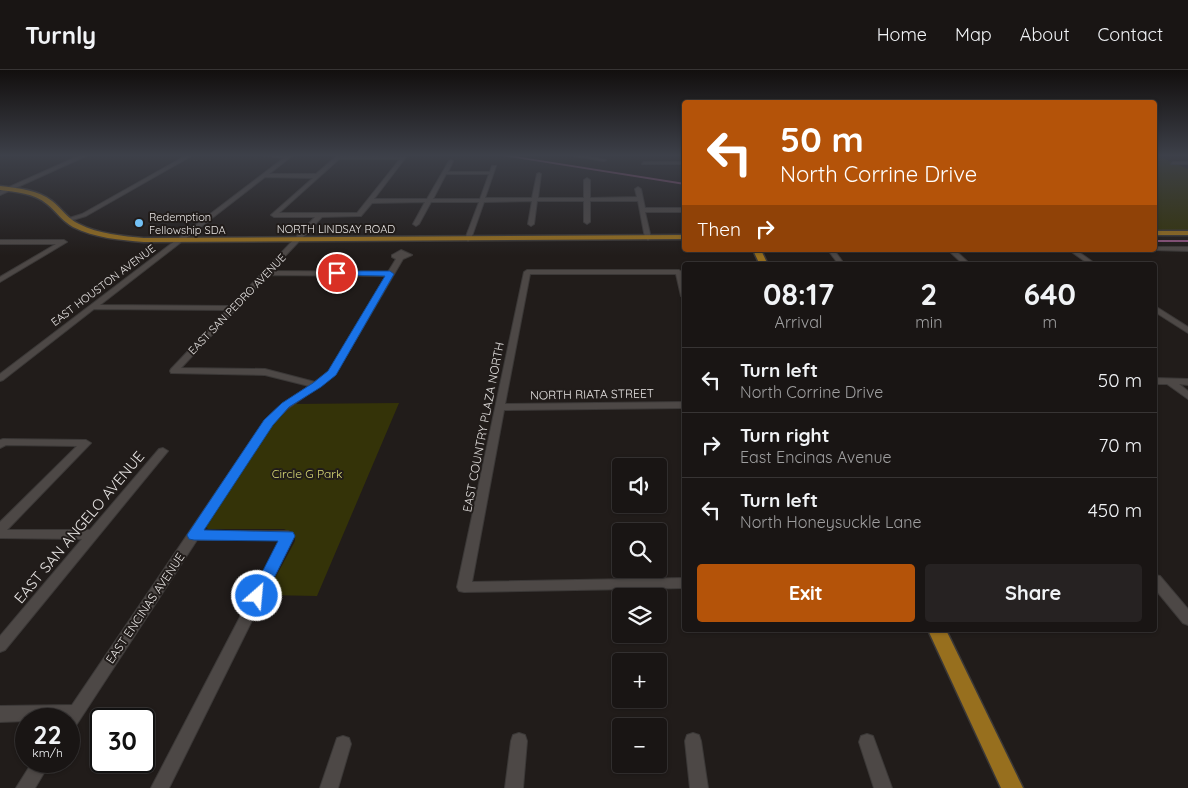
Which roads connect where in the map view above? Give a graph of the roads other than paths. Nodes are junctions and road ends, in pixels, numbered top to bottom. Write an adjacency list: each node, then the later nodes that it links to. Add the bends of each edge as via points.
1 (638, 188): 17 (street)
2 (2, 189): 12 (main road, NORTH LINDSAY ROAD)
3 (12, 189): 12 (street)
4 (132, 189): 23 (street, via 84,215)
5 (250, 189): 33 (street, EAST HOUSTON AVENUE)
6 (303, 189): 22 (street, via 274,215)
7 (380, 189): 18 (street)
8 (437, 189): 19 (street)
9 (486, 189): 14 (street)
10 (537, 189): 15 (street)
11 (587, 189): 16 (street)
12 (9, 190): 13 (street); 23 (main road, NORTH LINDSAY ROAD, via 46,200)
13 (0, 193)
14 (482, 200): 15 (street); 19 (street); 31 (street)
15 (535, 200): 16 (street); 26 (street)
16 (587, 200): 17 (street); 24 (street)
17 (640, 200): 20 (street)
18 (370, 201): 19 (street); 22 (street, via 358,215)
19 (430, 201): 25 (street)
20 (643, 210): 21 (street); 30 (street)
21 (682, 210)
22 (320, 215): 32 (street, EAST SAN PEDRO AVENUE)
23 (66, 220): 33 (main road, NORTH LINDSAY ROAD, via 104,235)
24 (588, 222)
25 (416, 224)
26 (532, 224)
27 (1157, 233): 28 (main road)
28 (1188, 233)
29 (682, 237): 30 (main road, NORTH LINDSAY ROAD)
30 (648, 238): 31 (main road, NORTH LINDSAY ROAD)
31 (468, 239): 32 (main road, NORTH LINDSAY ROAD)
32 (297, 240): 33 (main road, NORTH LINDSAY ROAD); 42 (street, EAST SAN PEDRO AVENUE)
33 (180, 241): 46 (street, EAST HOUSTON AVENUE)
34 (0, 242): 44 (street, via 64,242)
35 (1157, 249): 36 (street)
36 (1188, 249)
37 (953, 252): 40 (street)
38 (1075, 252): 41 (street)
39 (400, 258): 43 (street, EAST ENCINAS AVENUE)
40 (965, 262)
41 (1090, 262)
42 (267, 273): 43 (street); 47 (street, EAST SAN PEDRO AVENUE)
43 (390, 274): 56 (street, EAST ENCINAS AVENUE, via 332,373)
44 (0, 280)
45 (682, 284): 59 (street, EAST COUNTRY PLAZA NORTH, via 679,272 527,272)
46 (94, 307): 47 (street); 51 (street, EAST HOUSTON AVENUE)
47 (233, 308): 56 (street, EAST SAN PEDRO AVENUE, via 174,371 265,372)
48 (1157, 309): 49 (street)
49 (1188, 331)
50 (0, 370): 51 (street)
51 (10, 370): 52 (street, EAST HOUSTON AVENUE)
52 (0, 378)
53 (1157, 381): 54 (street)
54 (1170, 382): 55 (street); 57 (street)
55 (1188, 382)
56 (317, 385): 65 (street, EAST ENCINAS AVENUE, via 285,405 268,422)
57 (1188, 396)
58 (682, 405): 59 (street, NORTH RIATA STREET)
59 (500, 407): 67 (street, EAST COUNTRY PLAZA NORTH, via 464,586)
60 (2, 444): 62 (street, via 86,443)
61 (163, 451): 64 (street, EAST SAN ANGELO AVENUE)
62 (0, 529)
63 (0, 534): 64 (street)
64 (92, 535): 70 (street, EAST SAN ANGELO AVENUE)
65 (194, 535): 71 (street, EAST ENCINAS AVENUE); 80 (street, via 288,536)
66 (1157, 582): 68 (street)
67 (682, 583)
68 (1188, 619)
69 (938, 632): 85 (main road)
70 (0, 646)
71 (78, 708)
72 (0, 714): 73 (street)
73 (15, 715)
74 (694, 741): 83 (street)
75 (519, 742): 82 (street)
76 (867, 742): 84 (street)
77 (342, 744): 81 (street)
78 (35, 773): 79 (street)
79 (25, 788)
80 (160, 788)
81 (329, 788)
82 (514, 788)
83 (699, 788)
84 (883, 788)
85 (1012, 788)

